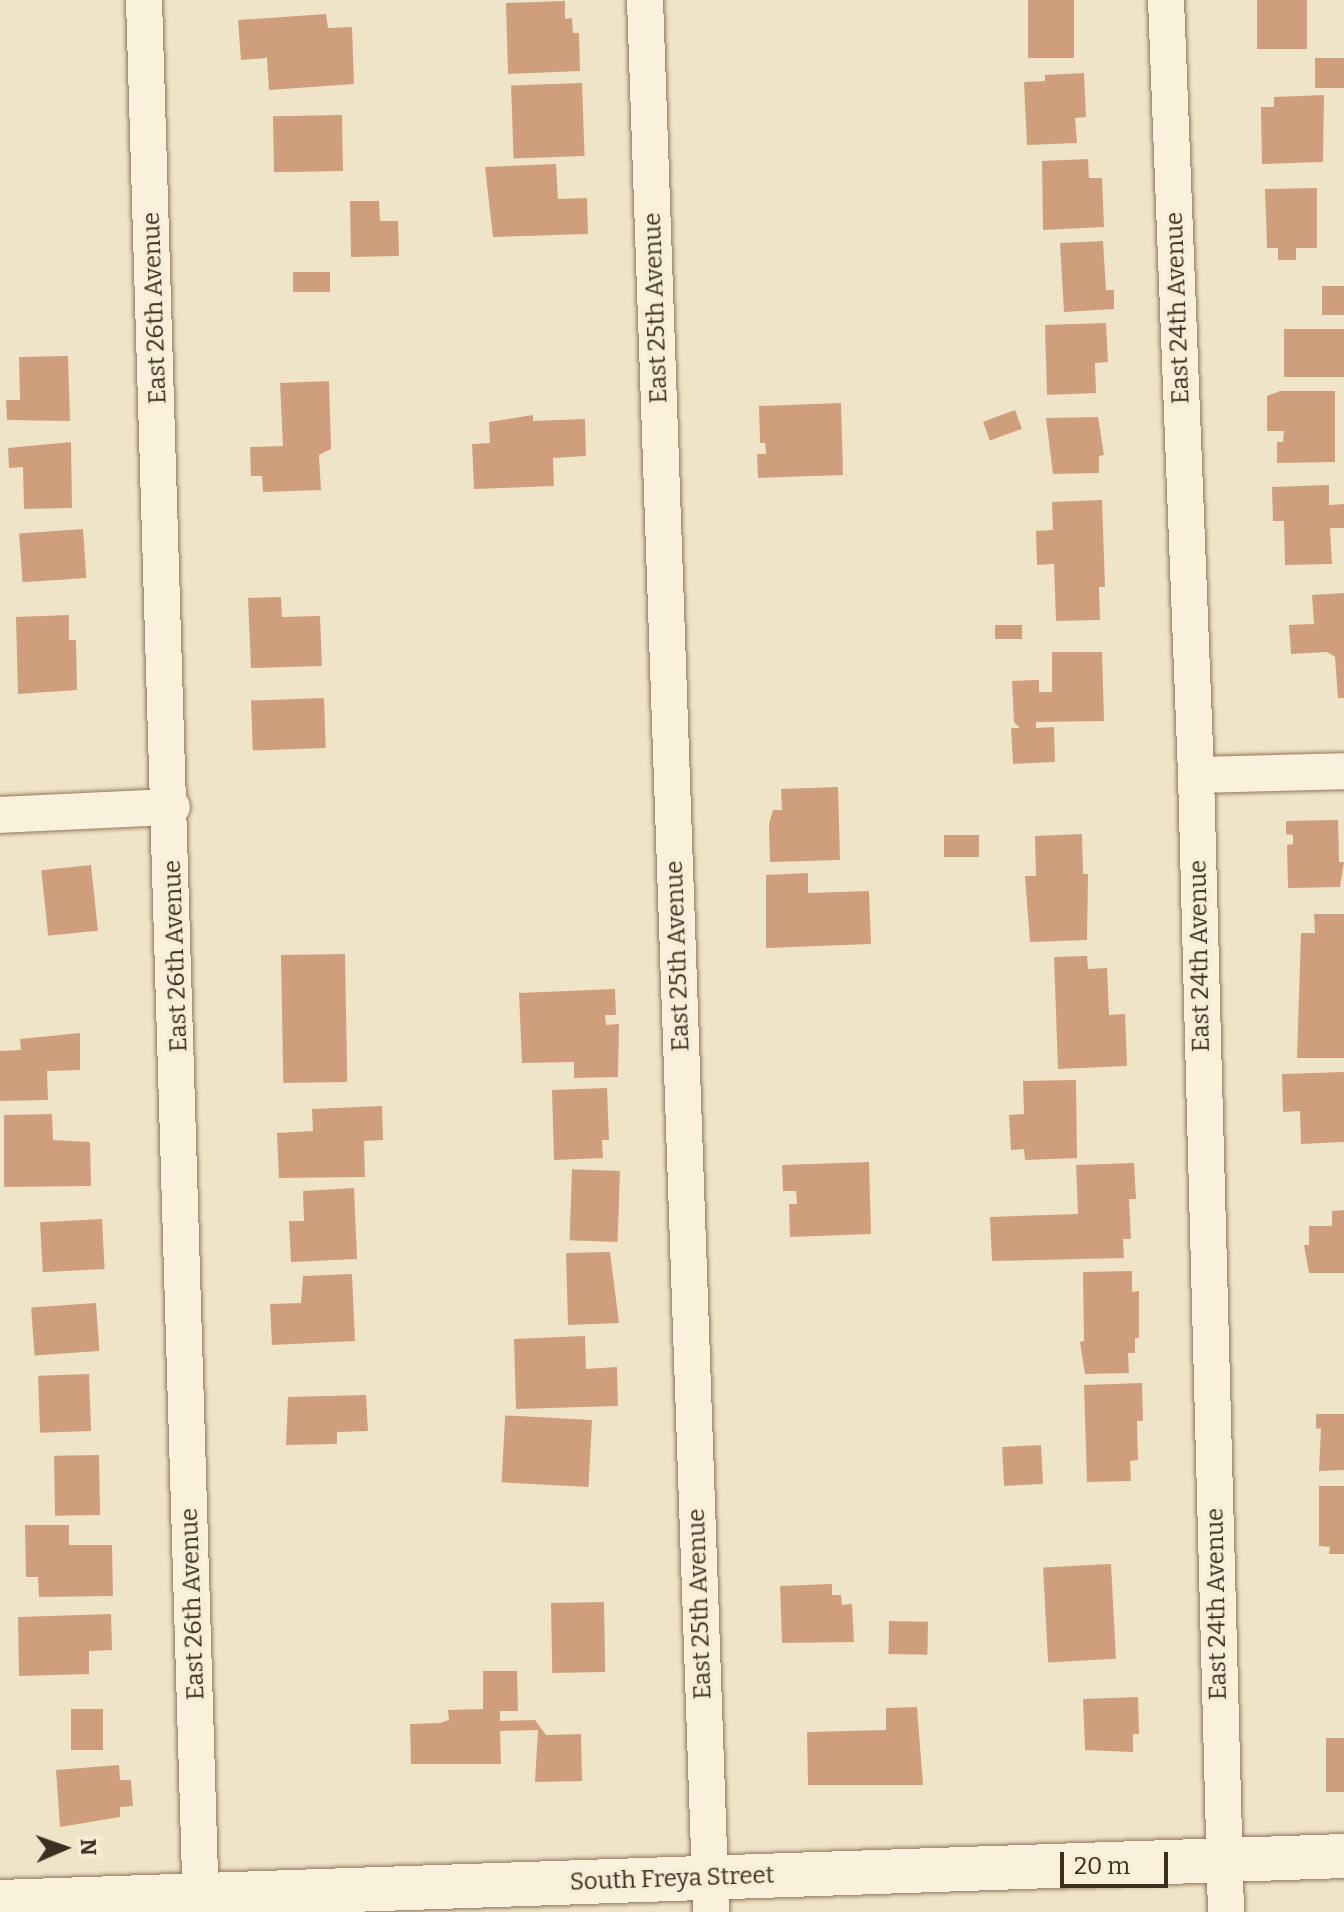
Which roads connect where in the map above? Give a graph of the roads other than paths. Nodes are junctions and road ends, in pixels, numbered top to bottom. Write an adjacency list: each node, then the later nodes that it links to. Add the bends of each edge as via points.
1 (144, 0): 6 (street, East 26th Avenue)
2 (645, 0): 10 (street, East 25th Avenue)
3 (1166, 0): 5 (street, East 24th Avenue)
4 (1344, 771): 5 (street)
5 (1196, 775): 9 (street, East 24th Avenue)
6 (172, 807): 7 (street); 12 (street, East 26th Avenue)
7 (0, 815)
8 (1344, 1856): 9 (main road, South Freya Street)
9 (1224, 1860): 10 (main road, South Freya Street); 13 (street, East 24th Avenue)
10 (710, 1895): 12 (main road, South Freya Street)
11 (0, 1902): 12 (main road, South Freya Street)
12 (201, 1904)
13 (1226, 1912)

